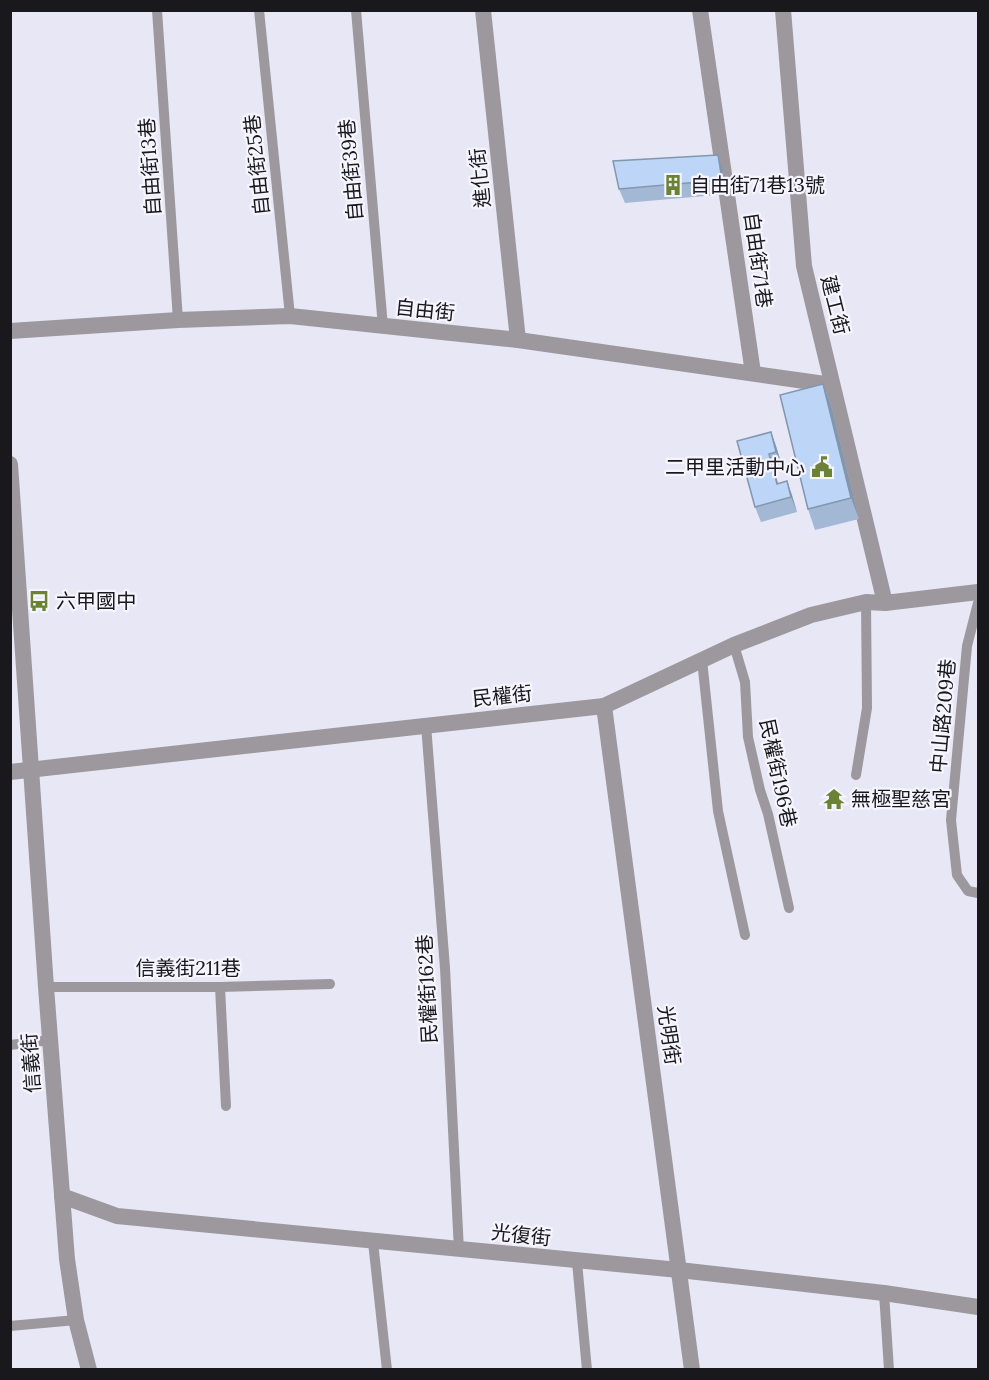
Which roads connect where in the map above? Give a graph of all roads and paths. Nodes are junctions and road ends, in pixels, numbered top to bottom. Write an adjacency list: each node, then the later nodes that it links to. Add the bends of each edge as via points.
1 (157, 10): 8 (lane, 自由街13巷)
2 (259, 10): 7 (lane, 自由街25巷)
3 (356, 10): 9 (lane, 自由街39巷)
4 (483, 10): 11 (street, 進化街)
5 (700, 10): 12 (street, 自由街71巷)
6 (783, 10): 13 (street, 建工街, via 804,266)
7 (290, 316): 8 (street, 自由街); 9 (street, 自由街)
8 (178, 320): 10 (street, 自由街)
9 (383, 327): 11 (street, 自由街)
10 (10, 331)
11 (518, 340): 12 (street, 自由街)
12 (753, 373): 13 (street, 自由街)
13 (832, 385): 17 (street, 建工街)
14 (10, 464): 23 (street, 信義街)
15 (978, 592): 17 (street, 民權街)
16 (866, 602): 17 (street, 民權街); 19 (street, 民權街, via 811,615); 25 (lane, via 867,708)
17 (885, 603)
18 (978, 603): 26 (lane, 中山路209巷, via 968,646 951,820 957,875 968,891)
19 (734, 645): 20 (street, 民權街); 27 (lane, 民權街196巷, via 745,682 748,737)
20 (702, 660): 21 (street, 民權街); 28 (lane, via 718,811)
21 (604, 706): 22 (street, 民權街); 39 (street, 光明街)
22 (426, 725): 23 (street, 民權街); 37 (lane, 民權街162巷, via 445,968)
23 (30, 769): 24 (street, 民權街); 30 (street, 信義街)
24 (10, 772)
25 (856, 775)
26 (978, 893)
27 (789, 908)
28 (745, 935)
29 (330, 984): 31 (lane, 信義街211巷)
30 (46, 987): 31 (lane, 信義街211巷); 32 (street, 信義街)
31 (220, 987): 34 (lane)
32 (51, 1040): 33 (lane); 35 (street, 信義街)
33 (10, 1045)
34 (226, 1106)
35 (62, 1196): 36 (street, 光復街, via 117,1216); 42 (street, 信義街)
36 (373, 1242): 37 (street, 光復街); 45 (lane)
37 (459, 1251): 38 (street, 光復街)
38 (577, 1262): 39 (street, 光復街); 46 (lane)
39 (679, 1270): 40 (street, 光復街); 47 (street, 光明街)
40 (884, 1293): 41 (street, 光復街); 48 (lane)
41 (978, 1306)
42 (76, 1320): 43 (lane); 44 (street, 信義街)
43 (10, 1326)
44 (89, 1370)
45 (387, 1370)
46 (587, 1370)
47 (692, 1370)
48 (889, 1370)

